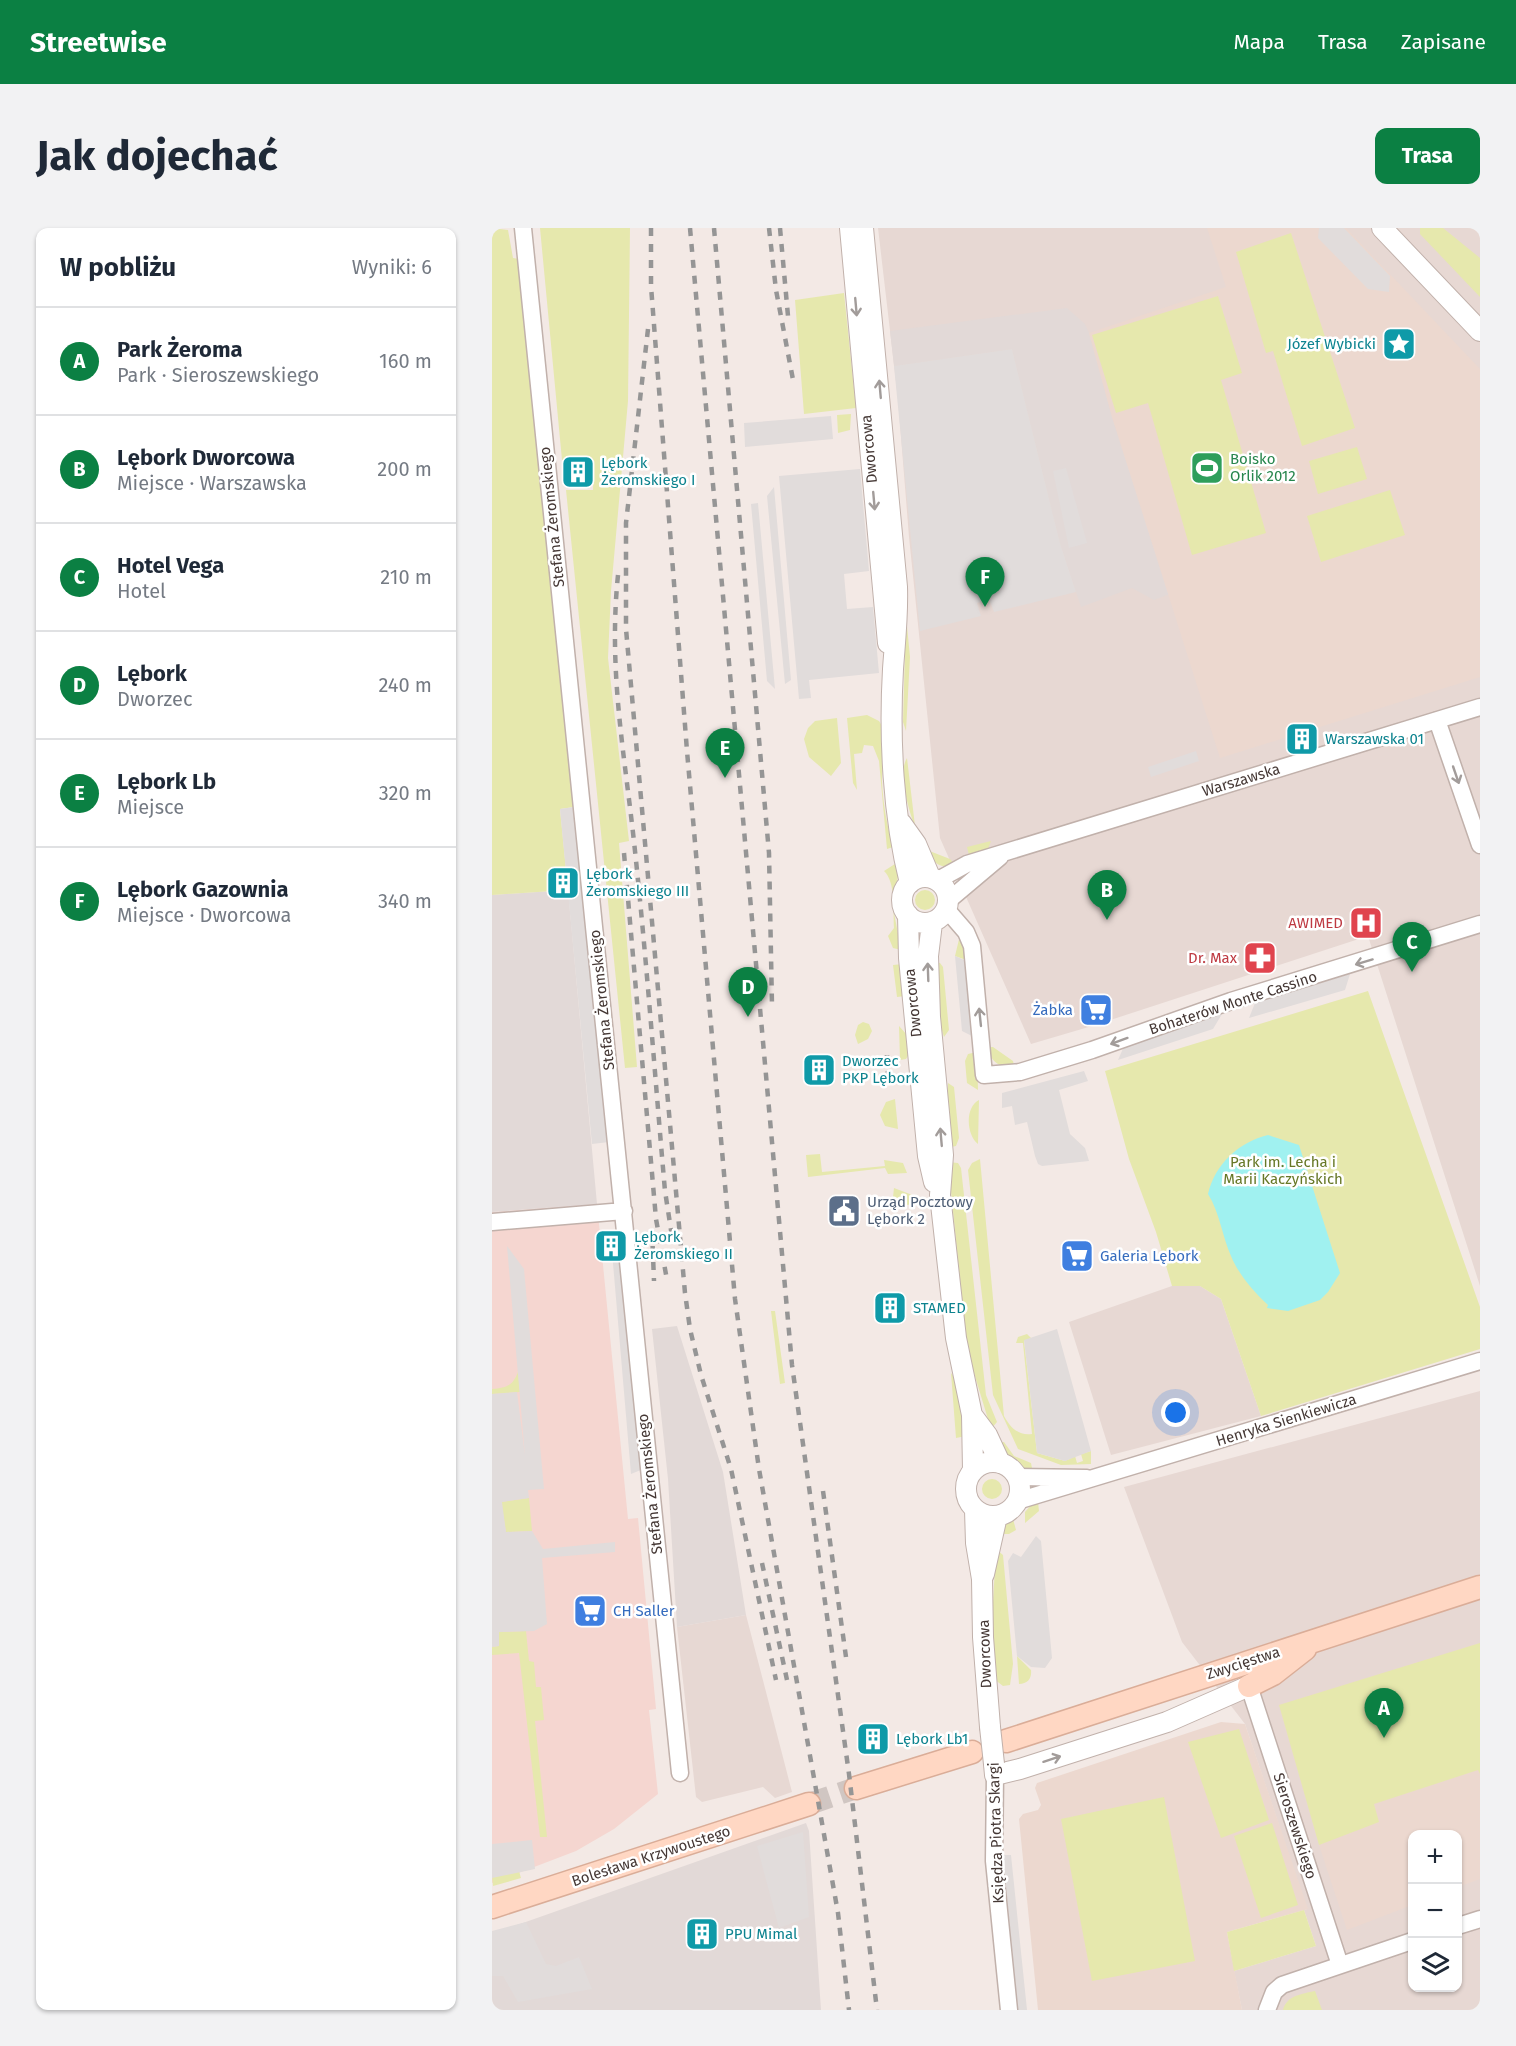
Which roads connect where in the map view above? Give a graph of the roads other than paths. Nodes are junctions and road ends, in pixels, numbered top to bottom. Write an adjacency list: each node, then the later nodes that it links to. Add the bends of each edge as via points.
1 (523, 228): 18 (street, Stefana Żeromskiego)
2 (850, 228): 5 (street, Dworcowa)
3 (863, 228): 5 (street, Dworcowa)
4 (1382, 228): 6 (street)
5 (861, 270): 9 (street, Dworcowa, via 897,587 894,786)
6 (1480, 331)
7 (1480, 707): 8 (street, Warszawska)
8 (1437, 720): 10 (street, one-way to 10); 11 (street, Warszawska)
9 (901, 823): 12 (street, Dworcowa); 13 (street, Dworcowa, via 900,850)
10 (1480, 845)
11 (1003, 855): 12 (street, Warszawska, via 967,864); 14 (street, Warszawska)
12 (934, 879): 13 (street); 14 (street, via 944,885)
13 (910, 883): 15 (street, via 903,895)
14 (942, 911): 15 (street, via 915,921); 16 (street, Bohaterów Monte Cassino, one-way to 14, via 1020,1072 984,1075 972,946 966,932); 17 (street, Dworcowa, one-way to 14, via 943,1155 928,956)
15 (908, 915): 17 (street, Dworcowa, via 928,1156)
16 (1480, 924)
17 (940, 1196): 21 (street, Dworcowa, via 956,1338)
18 (624, 1211): 19 (street); 36 (street, Stefana Żeromskiego)
19 (492, 1222)
20 (1480, 1361): 25 (street, Henryka Sienkiewicza)
21 (972, 1415): 22 (street, Dworcowa); 23 (street, Dworcowa)
22 (1000, 1463): 23 (street, via 985,1462); 24 (street)
23 (973, 1470): 27 (street, via 965,1486)
24 (1017, 1477): 25 (street, Henryka Sienkiewicza); 26 (street)
25 (1091, 1478): 26 (street, Henryka Sienkiewicza)
26 (1017, 1501): 28 (street, via 1008,1512)
27 (975, 1510): 28 (street); 29 (street, Dworcowa)
28 (997, 1516): 29 (street, Dworcowa)
29 (982, 1579): 33 (street, Dworcowa, via 983,1637)
30 (1480, 1587): 31 (main road, Zwycięstwa)
31 (1318, 1639): 32 (main road, via 1273,1674); 33 (main road, Zwycięstwa)
32 (1249, 1686): 35 (street, one-way to 32, via 1020,1769 1167,1722); 43 (street, Sieroszewskiego)
33 (998, 1734): 35 (street, Księdza Piotra Skargi, bridge)
34 (972, 1752): 37 (main road)
35 (995, 1769): 44 (street, Księdza Piotra Skargi, via 994,1861)
36 (680, 1773)
37 (856, 1788)
38 (809, 1804): 39 (main road, Bolesława Krzywoustego)
39 (492, 1907)
40 (1480, 1919): 41 (street)
41 (1462, 1925)
42 (1408, 1943): 43 (street)
43 (1340, 1965): 45 (street, via 1282,1985 1274,1992)
44 (1009, 2010)
45 (1267, 2010)

